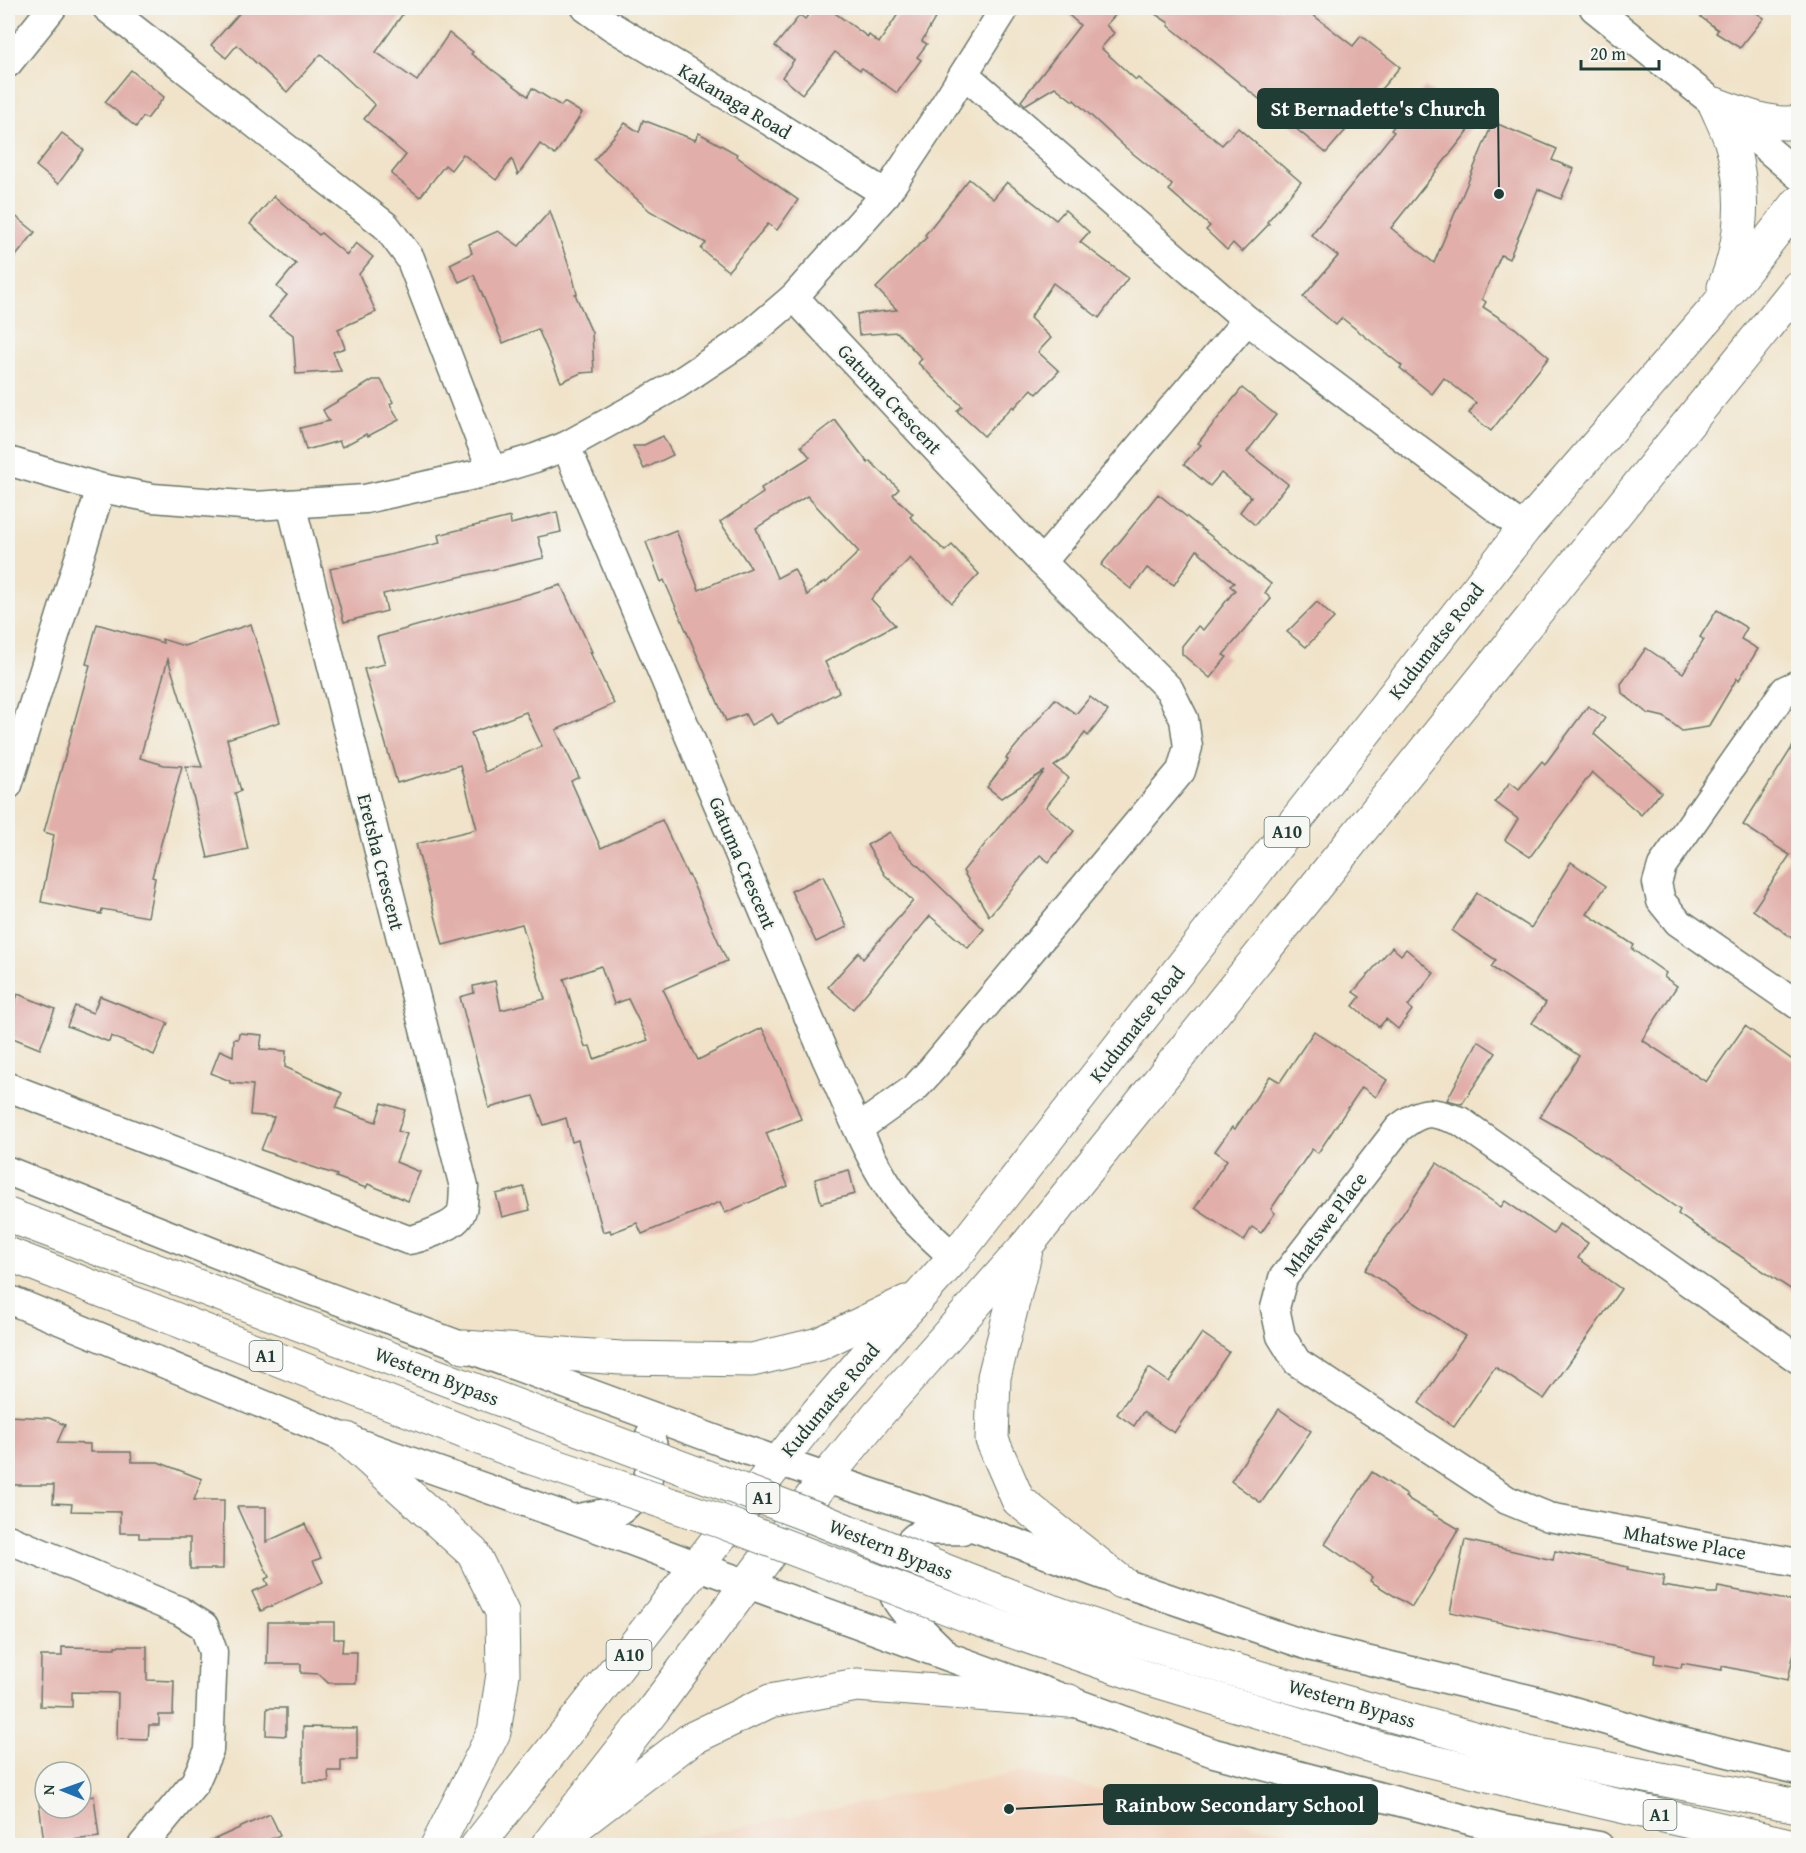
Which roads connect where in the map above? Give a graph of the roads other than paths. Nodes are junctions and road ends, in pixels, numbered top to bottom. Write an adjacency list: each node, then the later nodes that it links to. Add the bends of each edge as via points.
1 (52, 8): 6 (street)
2 (107, 8): 19 (street, via 386,226 410,258)
3 (586, 8): 11 (street, Kakanaga Road)
4 (1005, 8): 7 (street)
5 (1594, 8): 8 (street)
6 (8, 63)
7 (964, 74): 11 (street); 16 (street)
8 (1715, 104): 9 (main road, via 1755,119); 10 (street); 15 (main road, via 1731,143 1740,185 1740,228 1731,270)
9 (1798, 122)
10 (1798, 175)
11 (886, 194): 14 (street)
12 (1798, 203): 15 (main road, Kudumatse Road / A10)
13 (1798, 288): 31 (main road, A10)
14 (794, 297): 17 (street, via 745,339 676,386); 23 (street, Gatuma Crescent)
15 (1714, 310): 22 (main road, Kudumatse Road / A10)
16 (1247, 320): 22 (street); 23 (street)
17 (566, 446): 19 (street); 28 (street, Gatuma Crescent)
18 (8, 461): 20 (street)
19 (492, 471): 21 (street, via 365,499)
20 (101, 488): 21 (street, via 153,498 255,506); 25 (street)
21 (291, 504): 27 (street, Eretsha Crescent, via 464,1187 457,1220 420,1239 408,1240)
22 (1524, 529): 33 (main road, Kudumatse Road / A10)
23 (1042, 562): 28 (street, Gatuma Crescent, via 1169,689 1184,718 1188,747 1181,771 915,1088)
24 (1798, 684): 26 (street, via 1785,690 1662,866 1657,883 1661,901 1678,922)
25 (8, 785)
26 (1798, 1005)
27 (8, 1087)
28 (859, 1128): 33 (street, Gatuma Crescent, via 900,1204)
29 (8, 1171): 36 (street, via 269,1275)
30 (8, 1215): 51 (main road, Western Bypass / A1, bridge, via 816,1518 1027,1602 1129,1638 1371,1709)
31 (1027, 1245): 41 (main road, A10); 47 (main road, via 994,1377 992,1440 1018,1500)
32 (8, 1254): 51 (main road, Western Bypass / A1, bridge, via 526,1456 720,1521 974,1618 1147,1678 1381,1749)
33 (954, 1258): 34 (main road, Kudumatse Road / A10)
34 (924, 1294): 36 (main road, via 819,1344 752,1360 621,1358); 40 (main road, Kudumatse Road / A10, via 886,1333)
35 (8, 1299): 39 (street)
36 (464, 1347): 38 (street)
37 (1798, 1359): 45 (street, Mhatswe Place, via 1460,1121 1436,1113 1416,1115 1399,1128 1283,1278 1275,1308 1281,1336 1297,1362 1508,1500 1549,1517)
38 (629, 1408): 40 (street); 42 (street, via 647,1426 654,1450 646,1487 621,1510)
39 (347, 1439): 42 (street); 55 (main road, via 472,1553 502,1612 503,1674 494,1732)
40 (778, 1462): 41 (street); 46 (main road, Kudumatse Road / A10)
41 (826, 1479): 43 (street); 48 (main road, A10)
42 (573, 1519): 46 (street)
43 (981, 1530): 47 (street); 49 (street, via 924,1532 908,1543 896,1565 894,1595)
44 (8, 1539): 54 (street, via 180,1611 204,1626 213,1652 209,1750 195,1782)
45 (1798, 1563)
46 (698, 1566): 48 (street); 56 (main road, Kudumatse Road / A10)
47 (1121, 1582): 52 (street, via 1312,1647)
48 (747, 1584): 49 (street); 57 (main road, A10)
49 (947, 1655): 50 (street)
50 (1069, 1701): 58 (main road, via 857,1685 770,1701 691,1738); 59 (street, via 1225,1756 1503,1829)
51 (1527, 1769): 53 (main road, Western Bypass / A1); 60 (main road, Western Bypass / A1)
52 (1798, 1770)
53 (1798, 1806)
54 (142, 1845)
55 (437, 1845)
56 (477, 1845)
57 (547, 1845)
58 (553, 1845)
59 (1599, 1845)
60 (1794, 1845)

